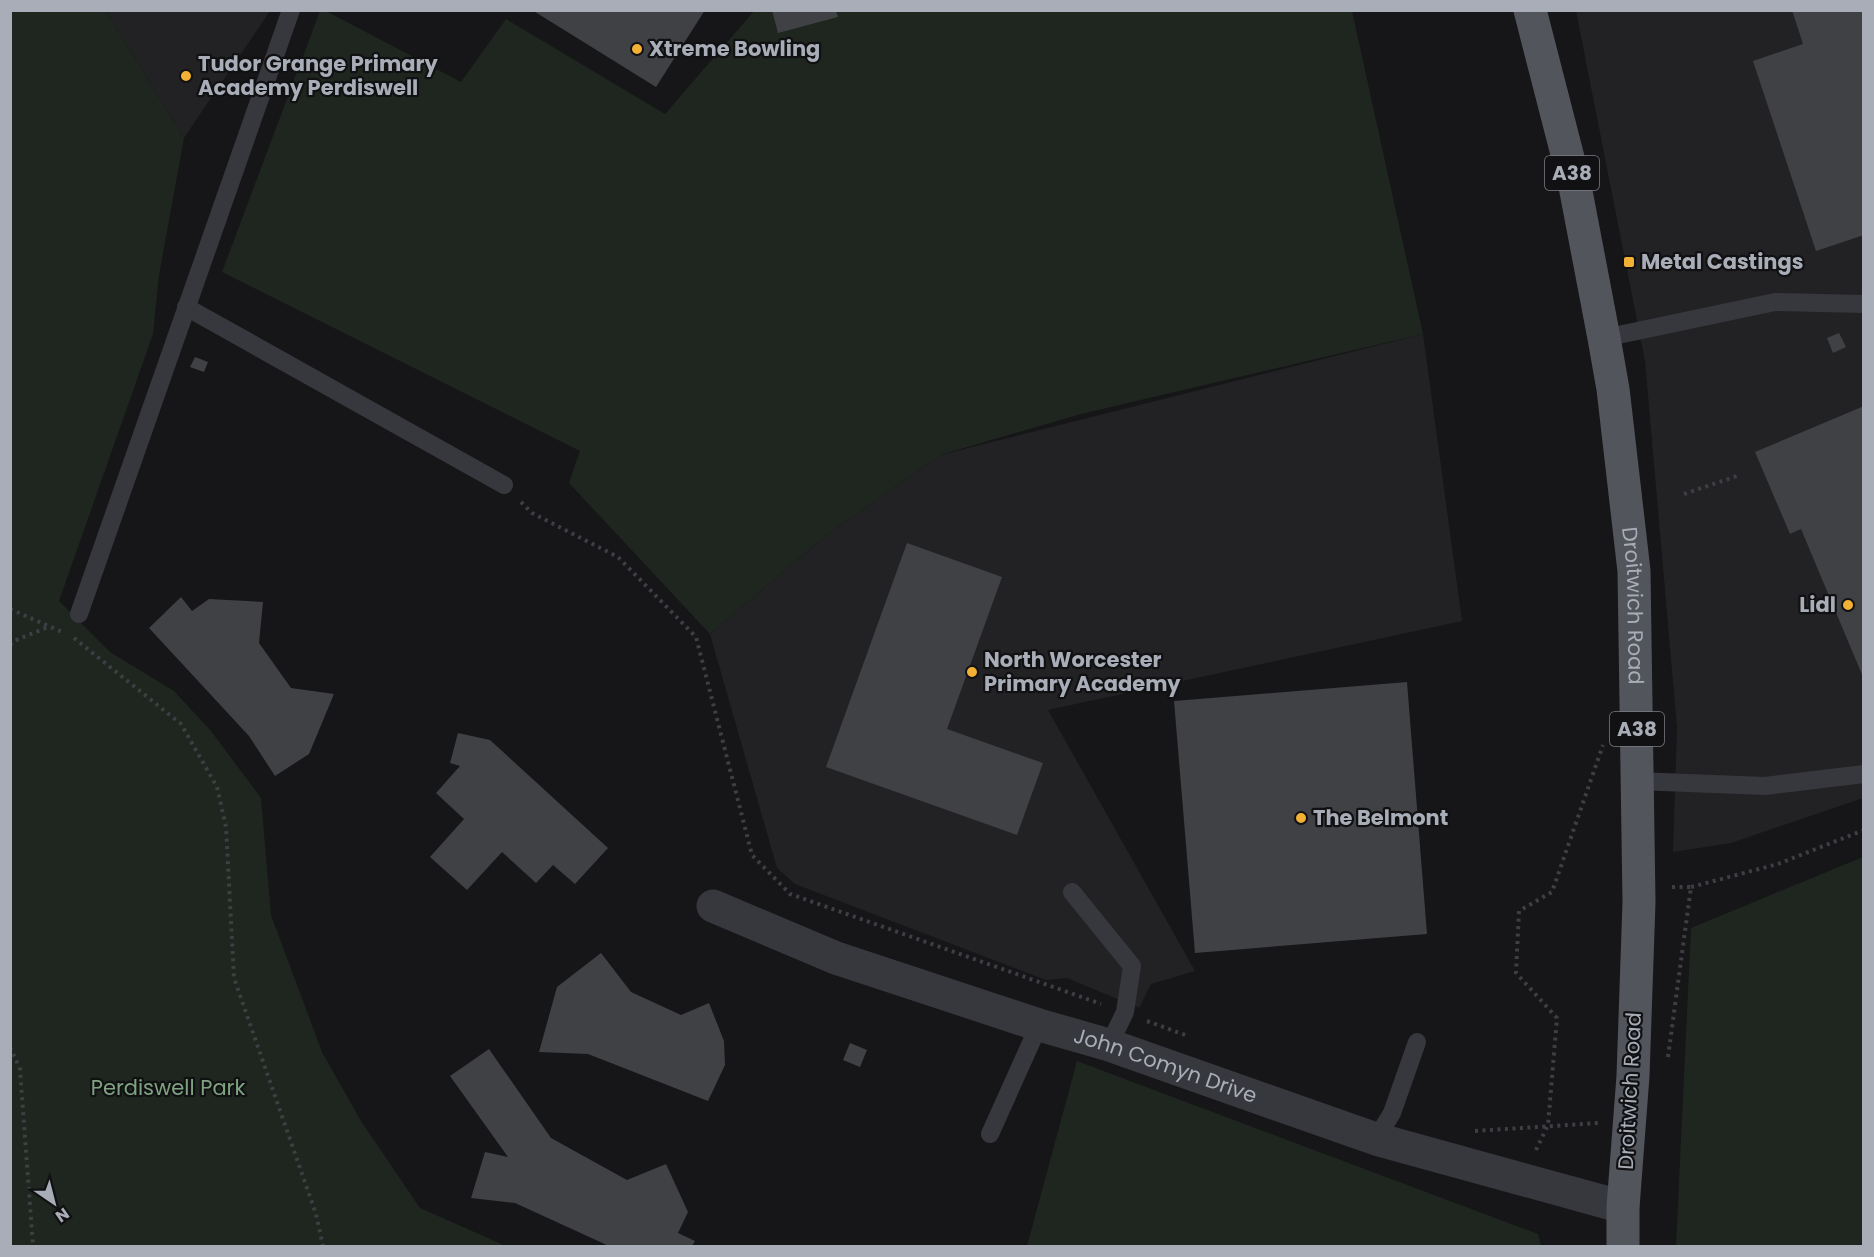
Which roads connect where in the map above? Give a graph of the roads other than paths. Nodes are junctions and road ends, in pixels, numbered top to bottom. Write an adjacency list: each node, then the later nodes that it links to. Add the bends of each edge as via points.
1 (291, 10): 4 (lane)
2 (1530, 10): 5 (main road, Droitwich Road / A38, via 1574,181)
3 (1863, 304): 5 (lane, via 1775,302)
4 (186, 306): 6 (lane); 7 (lane)
5 (1604, 338): 9 (main road, Droitwich Road / A38, via 1634,571)
6 (504, 484)
7 (79, 614)
8 (1863, 774): 9 (lane, via 1765,786)
9 (1637, 781): 17 (main road, Droitwich Road / A38, via 1633,1076)
10 (1072, 892): 14 (lane, via 1132,966 1125,1012)
11 (713, 906): 12 (street, John Comyn Drive, via 836,958)
12 (1039, 1025): 14 (street, John Comyn Drive); 15 (lane)
13 (1417, 1042): 16 (lane, via 1392,1113)
14 (1109, 1045): 16 (street, John Comyn Drive)
15 (990, 1134)
16 (1376, 1139): 17 (street, John Comyn Drive)
17 (1623, 1207): 18 (main road, Droitwich Road / A38)
18 (1623, 1246)

